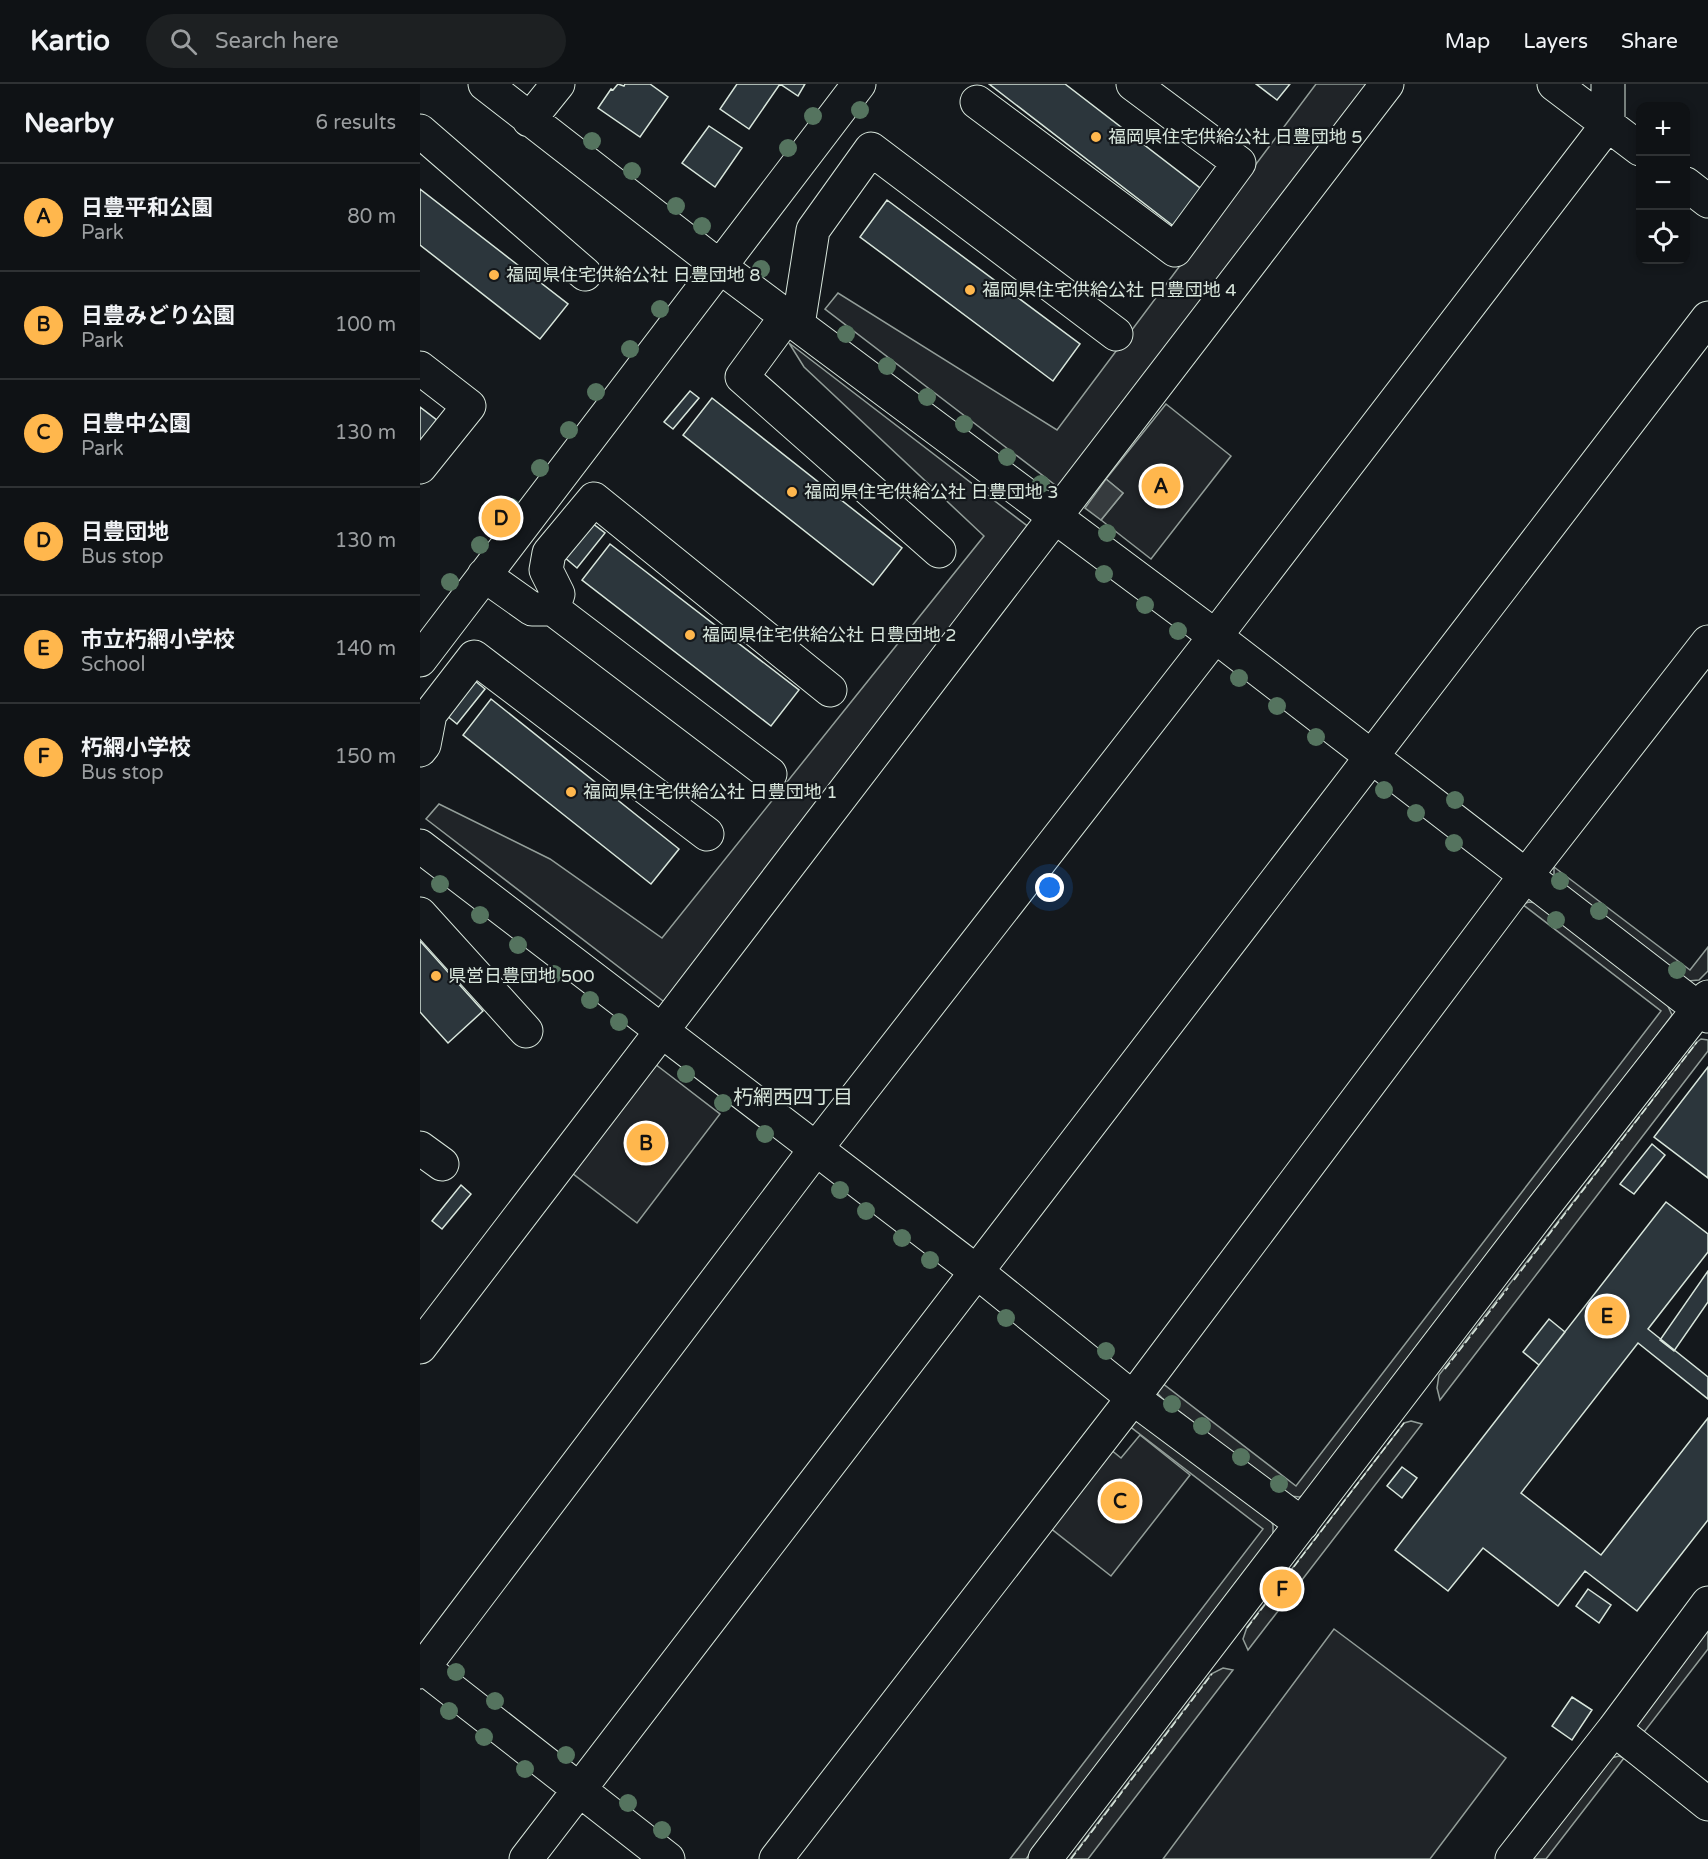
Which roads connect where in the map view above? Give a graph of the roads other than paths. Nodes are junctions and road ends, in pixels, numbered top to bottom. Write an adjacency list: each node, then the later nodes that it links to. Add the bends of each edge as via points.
1 (485, 84): 9 (street)
2 (558, 84): 9 (street)
3 (859, 84): 15 (street)
4 (1133, 84): 8 (street, via 1239,163 1174,250)
5 (1388, 84): 22 (street)
6 (1554, 84): 10 (street)
7 (1608, 84): 10 (street)
8 (976, 102)
9 (528, 120): 15 (street)
10 (1608, 124): 12 (street); 26 (street)
11 (420, 131): 16 (street)
12 (1636, 145)
13 (1690, 187): 14 (street)
14 (1708, 201)
15 (719, 266): 18 (street); 24 (street)
16 (585, 274)
17 (1708, 318): 31 (street)
18 (792, 321): 19 (street, via 813,231 871,149); 22 (street); 23 (street, via 742,377)
19 (1116, 334)
20 (420, 368): 21 (street, via 469,406)
21 (420, 467)
22 (1056, 518): 26 (street); 38 (street)
23 (939, 551)
24 (484, 575): 25 (street, via 532,609); 28 (street)
25 (553, 609): 29 (street, via 558,594 546,570 549,554 594,499); 32 (street)
26 (1215, 636): 31 (street); 40 (street)
27 (1708, 642): 35 (street)
28 (420, 660)
29 (830, 690)
30 (420, 750): 33 (street, via 430,714 474,657)
31 (1369, 756): 35 (street); 41 (street)
32 (770, 774)
33 (707, 834)
34 (420, 846): 38 (street)
35 (1526, 876): 37 (street); 43 (street)
36 (420, 914): 39 (street)
37 (1705, 1007): 44 (street, via 1542,1209)
38 (660, 1030): 40 (street); 42 (street)
39 (526, 1031)
40 (815, 1150): 41 (street); 46 (street)
41 (977, 1272): 43 (street); 48 (street)
42 (420, 1347)
43 (1133, 1398): 44 (street); 52 (street)
44 (1302, 1524): 53 (street)
45 (1708, 1603): 47 (street)
46 (421, 1668): 48 (street)
47 (1614, 1729): 49 (street); 54 (street)
48 (580, 1789): 50 (street); 51 (street)
49 (1708, 1804)
50 (526, 1859)
51 (668, 1859)
52 (776, 1859)
53 (1046, 1859)
54 (1512, 1859)

